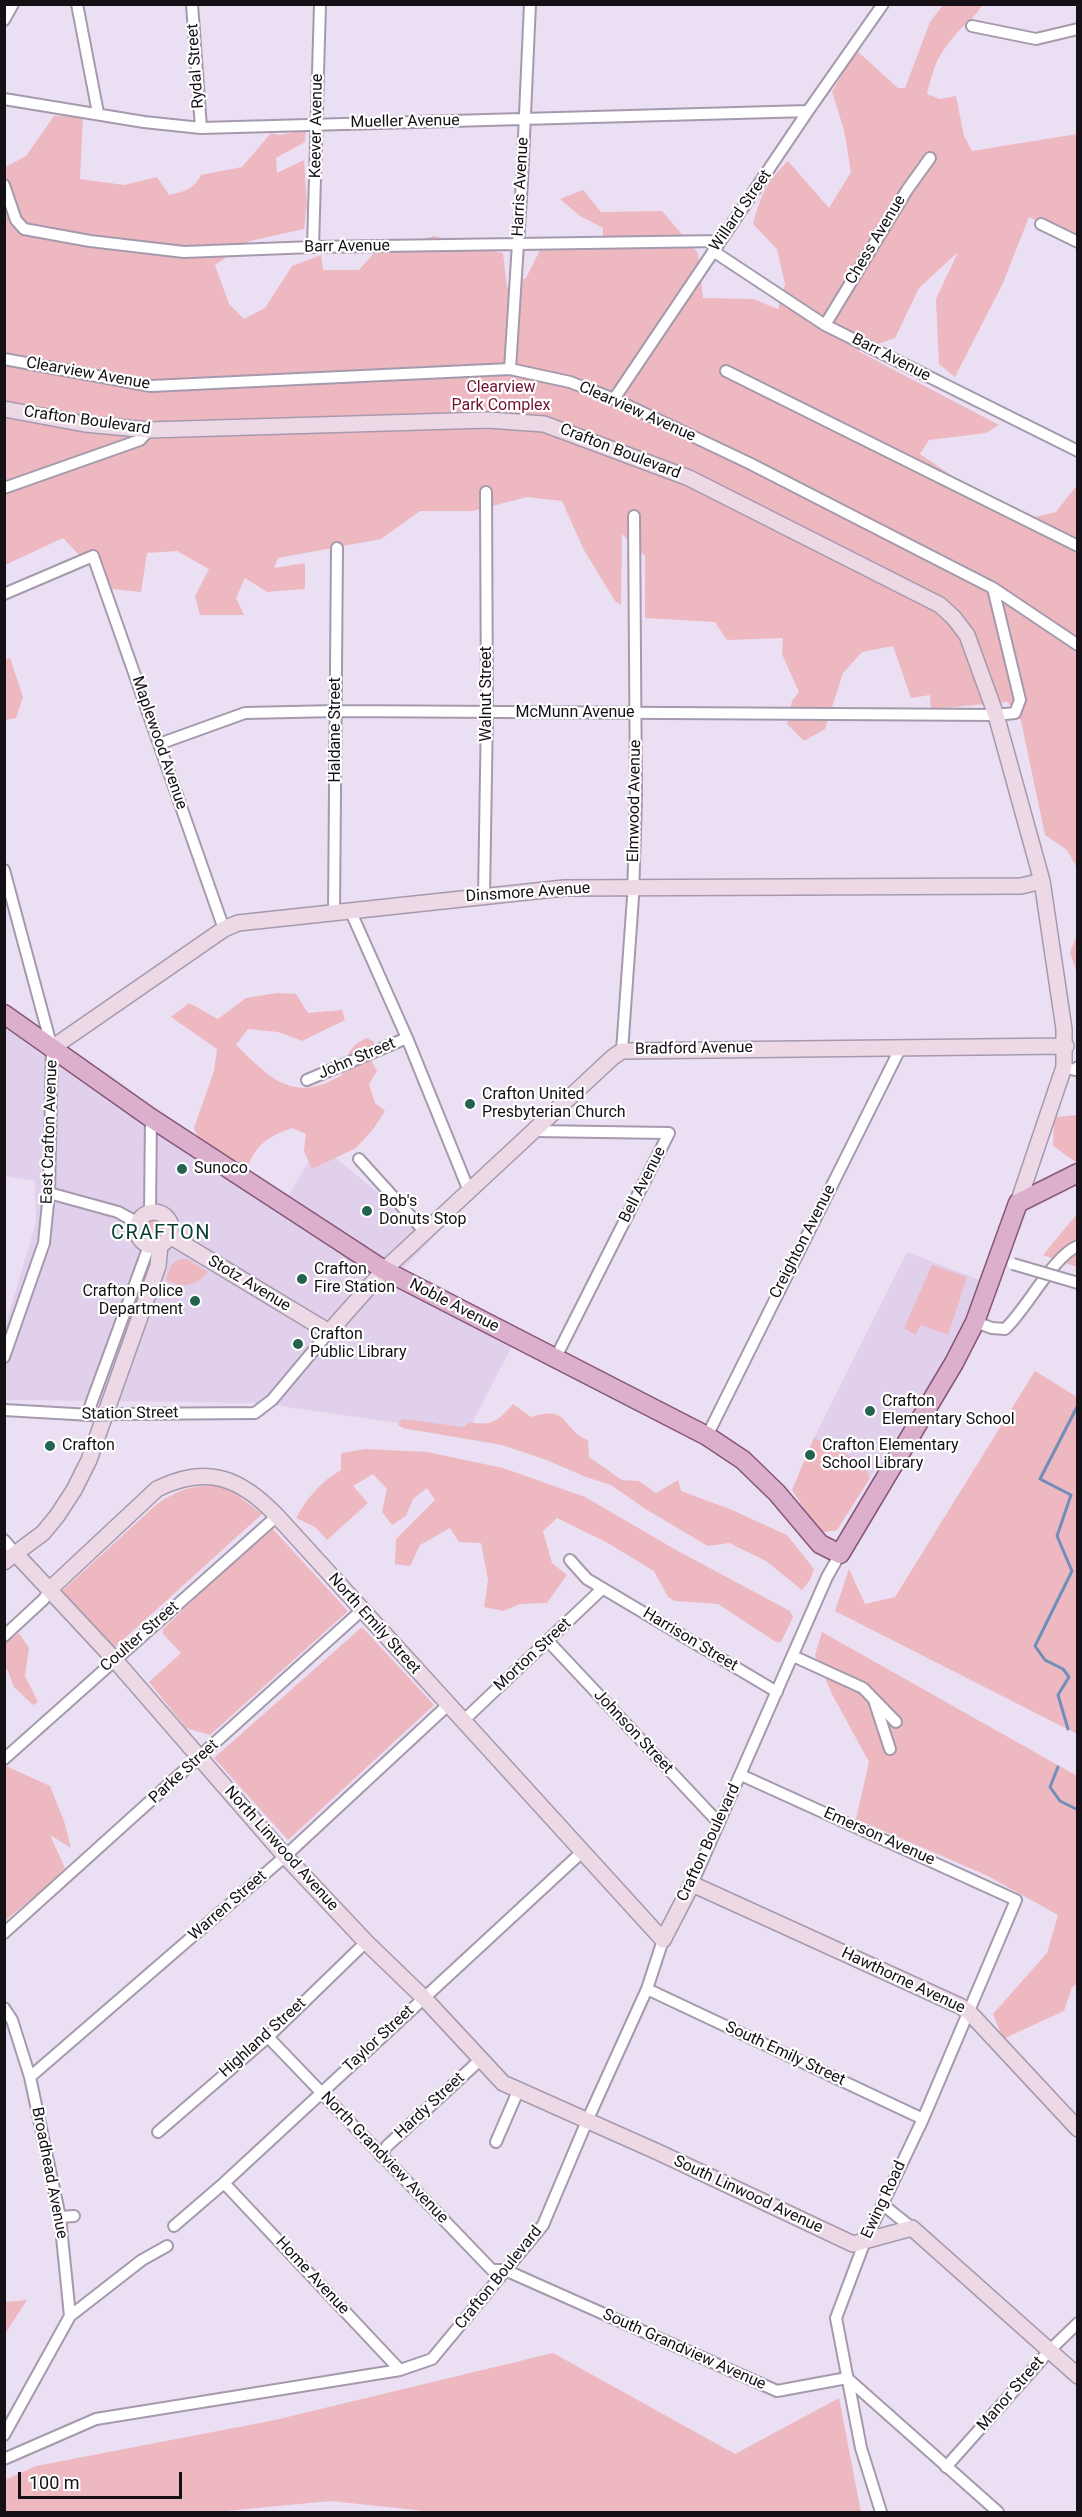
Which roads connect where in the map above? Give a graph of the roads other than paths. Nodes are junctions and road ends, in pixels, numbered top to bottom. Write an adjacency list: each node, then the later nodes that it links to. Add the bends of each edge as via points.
1 (13, 4): 7 (street)
2 (77, 4): 12 (street)
3 (192, 4): 15 (street, Rydal Street)
4 (320, 4): 14 (street, Keever Avenue)
5 (530, 4): 13 (street, Harris Avenue)
6 (883, 4): 11 (street, Willard Street)
7 (4, 20)
8 (972, 26): 9 (street, via 1036,39)
9 (1077, 29)
10 (4, 99): 12 (street, Mueller Avenue)
11 (808, 111): 13 (street, Mueller Avenue); 19 (street, Willard Street)
12 (98, 113): 15 (street, Mueller Avenue)
13 (524, 119): 14 (street, Mueller Avenue); 21 (street, Harris Avenue)
14 (318, 123): 15 (street, Mueller Avenue); 22 (street, Keever Avenue)
15 (201, 128)
16 (930, 158): 24 (street, Chess Avenue)
17 (4, 185): 22 (street, Barr Avenue, via 16,220 24,229 184,252)
18 (1041, 224): 20 (street)
19 (720, 241): 21 (street, Barr Avenue); 23 (street, Willard Street)
20 (1077, 242)
21 (518, 244): 22 (street, Barr Avenue); 26 (street, Harris Avenue)
22 (313, 247)
23 (713, 251): 24 (street, Barr Avenue); 28 (street, Willard Street)
24 (825, 325): 31 (street, Barr Avenue)
25 (4, 359): 26 (street, Clearview Avenue, via 151,386)
26 (510, 369): 28 (street, Clearview Avenue, via 570,382)
27 (726, 370): 35 (street)
28 (614, 399): 37 (street, Clearview Avenue)
29 (4, 409): 30 (main road, Crafton Boulevard, via 85,424)
30 (149, 430): 32 (street, via 140,440); 43 (main road, Crafton Boulevard, via 488,420 544,424 689,478 932,600 954,618 972,646)
31 (1077, 451)
32 (4, 488)
33 (486, 492): 42 (street, Walnut Street)
34 (634, 516): 41 (street, Elmwood Avenue)
35 (1077, 546)
36 (337, 548): 40 (street, Haldane Street)
37 (993, 588): 39 (street, Clearview Avenue); 43 (street, via 1020,699 1015,713)
38 (4, 594): 44 (street, Maplewood Avenue, via 93,556)
39 (1077, 645)
40 (336, 711): 42 (street, McMunn Avenue); 44 (street, McMunn Avenue, via 245,713); 50 (street, Haldane Street)
41 (635, 712): 42 (street, McMunn Avenue); 43 (street, McMunn Avenue); 47 (street, Elmwood Avenue)
42 (487, 713): 48 (street, Walnut Street)
43 (996, 715): 46 (main road, Crafton Boulevard)
44 (159, 744): 51 (street, Maplewood Avenue)
45 (4, 870): 56 (street, East Crafton Avenue)
46 (1042, 881): 47 (main road, Dinsmore Avenue, via 1021,886); 54 (main road, Crafton Boulevard)
47 (633, 888): 48 (main road, Dinsmore Avenue, via 564,888); 57 (street, Elmwood Avenue)
48 (484, 896): 49 (main road, Dinsmore Avenue)
49 (350, 910): 50 (main road, Dinsmore Avenue); 53 (street)
50 (334, 912): 51 (main road, Dinsmore Avenue, via 238,923)
51 (224, 929): 56 (main road, Dinsmore Avenue)
52 (4, 1014): 56 (main road, Noble Avenue)
53 (406, 1038): 59 (street, John Street); 64 (street)
54 (1066, 1046): 55 (main road, Bradford Avenue); 58 (main road, Crafton Boulevard)
55 (901, 1047): 57 (main road, Bradford Avenue); 82 (street, Creighton Avenue)
56 (52, 1048): 60 (main road, Noble Avenue); 65 (street, East Crafton Avenue)
57 (622, 1051): 61 (main road, Bradford Avenue)
58 (1071, 1067): 66 (main road, Crafton Boulevard)
59 (307, 1080)
60 (151, 1118): 67 (street); 73 (main road, Noble Avenue)
61 (534, 1131): 64 (main road, Bradford Avenue); 78 (street, Bell Avenue, via 669,1133)
62 (359, 1159): 69 (street)
63 (1077, 1173): 66 (main road)
64 (469, 1191): 69 (main road, Bradford Avenue)
65 (49, 1193): 68 (street, via 118,1212); 77 (street, East Crafton Avenue, via 44,1243)
66 (1018, 1203): 72 (main road)
67 (150, 1212): 68 (main road); 70 (main road, via 166,1216 172,1227)
68 (138, 1223): 70 (main road, via 137,1234)
69 (425, 1232): 73 (main road, Bradford Avenue)
70 (160, 1242): 76 (main road, Stotz Avenue); 81 (street); 86 (main road, via 158,1266 85,1470 43,1533)
71 (1077, 1246): 75 (street, via 1064,1254 1017,1319 1005,1329)
72 (1006, 1261): 74 (street, bridge); 75 (main road)
73 (384, 1270): 76 (main road, Bradford Avenue); 78 (main road, Noble Avenue)
74 (1077, 1283)
75 (975, 1323): 85 (main road)
76 (329, 1332): 80 (street, Bradford Avenue, via 272,1400)
77 (4, 1357)
78 (556, 1358): 82 (main road, Noble Avenue)
79 (4, 1410): 81 (street, Station Street)
80 (255, 1413): 81 (street, Station Street, bridge)
81 (89, 1415)
82 (706, 1436): 85 (main road, Noble Avenue, via 742,1460 777,1493 820,1544)
83 (277, 1516): 88 (main road, North Emily Street, via 231,1480 192,1476 175,1480 157,1489); 90 (main road, North Emily Street); 94 (street, Coulter Street)
84 (4, 1540): 86 (street, North Linwood Avenue)
85 (840, 1554): 93 (street, Crafton Boulevard)
86 (10, 1558): 88 (main road, North Linwood Avenue)
87 (570, 1560): 89 (street, Harrison Street)
88 (50, 1589): 91 (street); 94 (main road, North Linwood Avenue)
89 (602, 1589): 92 (street, Morton Street); 95 (street, Harrison Street)
90 (362, 1610): 97 (main road, North Emily Street); 101 (street, Parke Street)
91 (4, 1636)
92 (548, 1641): 98 (street, Morton Street); 104 (street, Johnson Street)
93 (793, 1656): 95 (street, Crafton Boulevard); 96 (street, via 863,1688)
94 (114, 1659): 101 (main road, North Linwood Avenue); 102 (street, Coulter Street)
95 (777, 1692): 103 (street, Crafton Boulevard)
96 (874, 1699): 99 (street); 100 (street)
97 (448, 1705): 98 (main road, North Emily Street); 106 (street, Warren Street)
98 (462, 1721): 105 (main road, North Emily Street)
99 (896, 1722)
100 (890, 1749)
101 (200, 1758): 106 (main road, North Linwood Avenue); 109 (street, Parke Street)
102 (4, 1759)
103 (741, 1775): 104 (street, Crafton Boulevard); 108 (street, Emerson Avenue)
104 (718, 1822): 107 (street, Crafton Boulevard)
105 (582, 1852): 110 (main road, North Emily Street); 113 (street, Taylor Street)
106 (285, 1856): 111 (main road, North Linwood Avenue); 118 (street, Warren Street)
107 (692, 1884): 110 (main road, Crafton Boulevard); 115 (main road, Hawthorne Avenue)
108 (1016, 1900): 115 (street, Ewing Road)
109 (4, 1933)
110 (663, 1940): 112 (street, Crafton Boulevard)
111 (366, 1942): 113 (main road, North Linwood Avenue); 116 (street, Highland Street)
112 (647, 1989): 121 (street, South Emily Street); 122 (street, Crafton Boulevard)
113 (424, 1998): 117 (main road, North Linwood Avenue); 120 (street, Taylor Street)
114 (4, 2008): 118 (street, Broadhead Avenue, via 12,2020)
115 (969, 2012): 121 (street, Ewing Road); 123 (main road, Hawthorne Avenue)
116 (268, 2037): 120 (street, North Grandview Avenue); 124 (street, Highland Street)
117 (481, 2059): 119 (main road, North Linwood Avenue, via 503,2083); 126 (street, Hardy Street, via 387,2146)
118 (30, 2077): 130 (street, Broadhead Avenue)
119 (519, 2089): 122 (main road, North Linwood Avenue); 125 (street)
120 (321, 2092): 126 (street, North Grandview Avenue); 127 (street, Taylor Street)
121 (923, 2119): 128 (street, Ewing Road)
122 (586, 2121): 133 (main road, South Linwood Avenue, via 853,2244); 135 (street, Crafton Boulevard, via 543,2225)
123 (1077, 2129)
124 (158, 2132)
125 (496, 2142)
126 (381, 2156): 135 (street, North Grandview Avenue, via 492,2270)
127 (224, 2183): 131 (street, Taylor Street); 139 (street, Home Avenue)
128 (882, 2204): 132 (street); 133 (street, Ewing Road)
129 (74, 2216): 130 (street)
130 (60, 2217): 136 (street, Broadhead Avenue)
131 (174, 2226)
132 (912, 2228): 133 (main road, South Linwood Avenue); 138 (main road)
133 (865, 2241): 141 (street, Ewing Road, via 836,2318)
134 (167, 2246): 136 (street, via 142,2260)
135 (505, 2270): 139 (street, Crafton Boulevard, via 432,2359); 141 (street, South Grandview Avenue, via 777,2391)
136 (70, 2316): 142 (street)
137 (1077, 2323): 138 (street, Manor Street)
138 (1050, 2350): 140 (main road); 144 (street, Manor Street)
139 (400, 2370): 143 (street, Crafton Boulevard, via 96,2419)
140 (1077, 2376)
141 (847, 2378): 144 (street); 145 (street, Ewing Road, via 861,2448)
142 (4, 2435)
143 (4, 2459)
144 (946, 2467): 146 (street)
145 (881, 2512)
146 (998, 2512)

